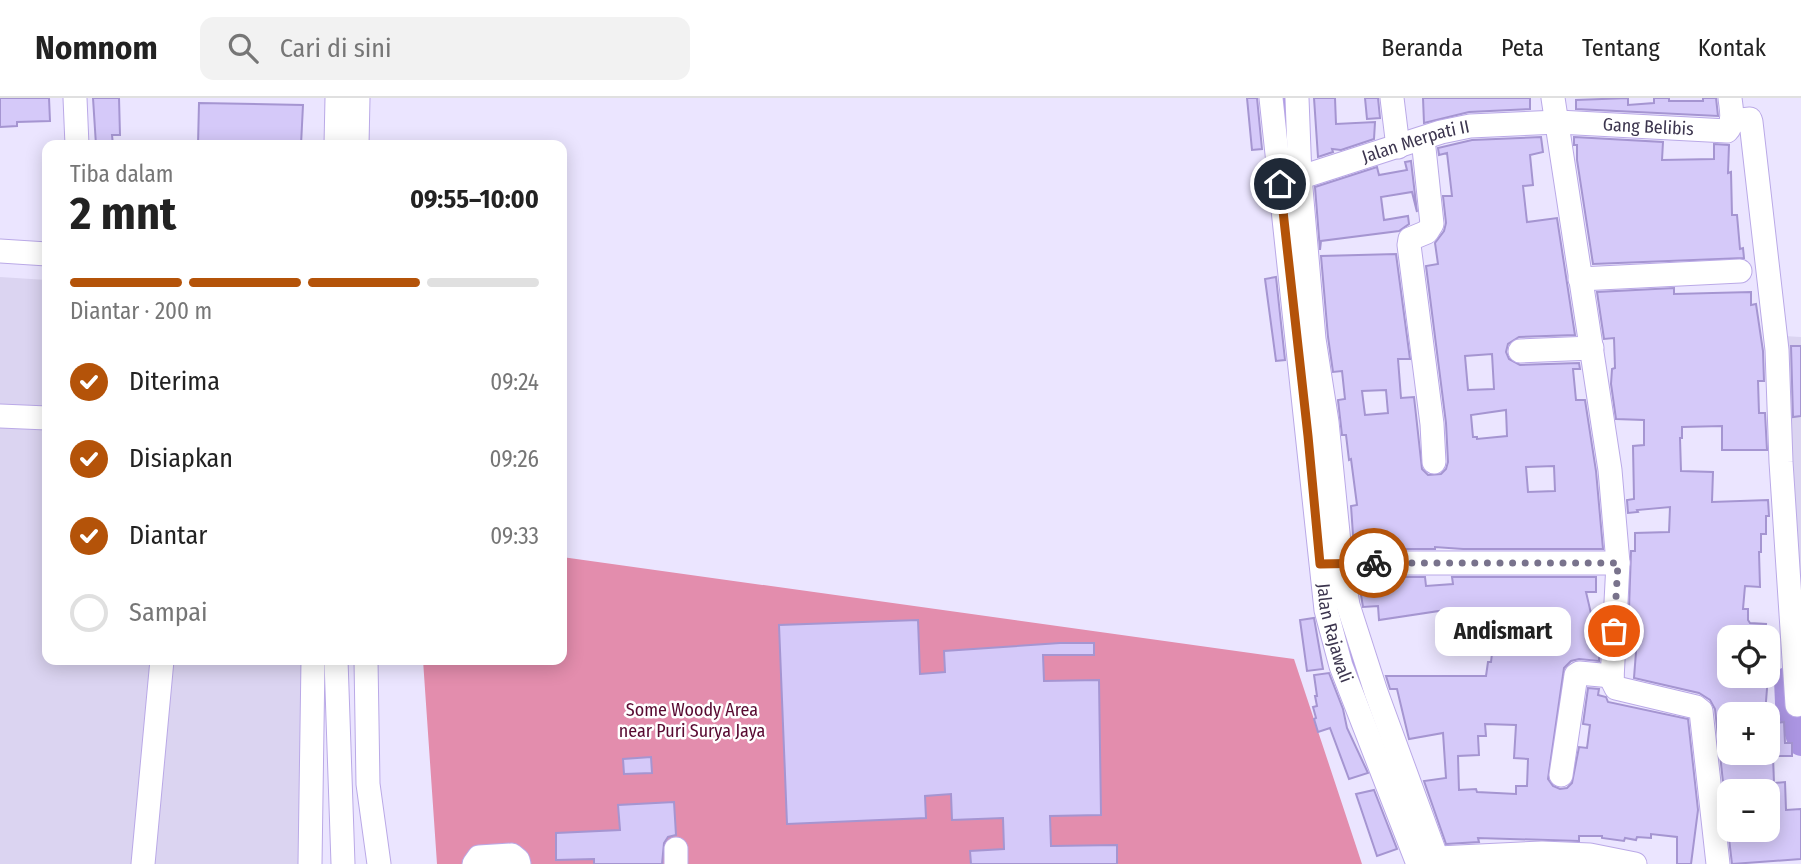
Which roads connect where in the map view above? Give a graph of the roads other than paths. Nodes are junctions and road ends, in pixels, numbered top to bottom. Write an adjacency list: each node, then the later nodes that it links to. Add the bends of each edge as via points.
1 (75, 98): 11 (street)
2 (337, 98): 12 (street)
3 (358, 98): 13 (street)
4 (1271, 98): 15 (street, Jalan Rajawali)
5 (1297, 98): 15 (street)
6 (1392, 98): 14 (street)
7 (1553, 98): 9 (street)
8 (1735, 115): 9 (street, Gang Belibis, via 1727,131); 32 (street, via 1752,122 1777,350)
9 (1558, 122): 10 (street, Jalan Merpati II, via 1470,126); 19 (street)
10 (1423, 139): 14 (street, Jalan Merpati II); 24 (street, via 1432,224 1427,232 1409,239 1409,246)
11 (77, 140)
12 (336, 140)
13 (357, 140)
14 (1398, 147): 15 (street, Jalan Merpati II)
15 (1291, 180): 25 (street, Jalan Rajawali, via 1308,436)
16 (0, 251): 17 (street)
17 (42, 254)
18 (1740, 271): 19 (street)
19 (1580, 279): 20 (street)
20 (1592, 348): 21 (street); 26 (street)
21 (1520, 351)
22 (0, 416): 23 (street)
23 (42, 418)
24 (1434, 462)
25 (1330, 563): 26 (street); 34 (street, Jalan Rajawali, via 1326,610 1341,666)
26 (1618, 563): 31 (street)
27 (162, 665): 35 (street)
28 (313, 665): 36 (street)
29 (336, 665): 37 (street)
30 (366, 665): 38 (street, via 368,784)
31 (1612, 676): 33 (street, via 1576,675); 42 (street, via 1616,688 1701,711)
32 (1797, 705)
33 (1560, 775)
34 (1431, 862): 41 (street, via 1542,853 1590,855)
35 (143, 864)
36 (310, 864)
37 (343, 864)
38 (379, 864)
39 (474, 864): 40 (street, via 479,857 512,855)
40 (519, 864)
41 (1635, 864)
42 (1718, 864)

